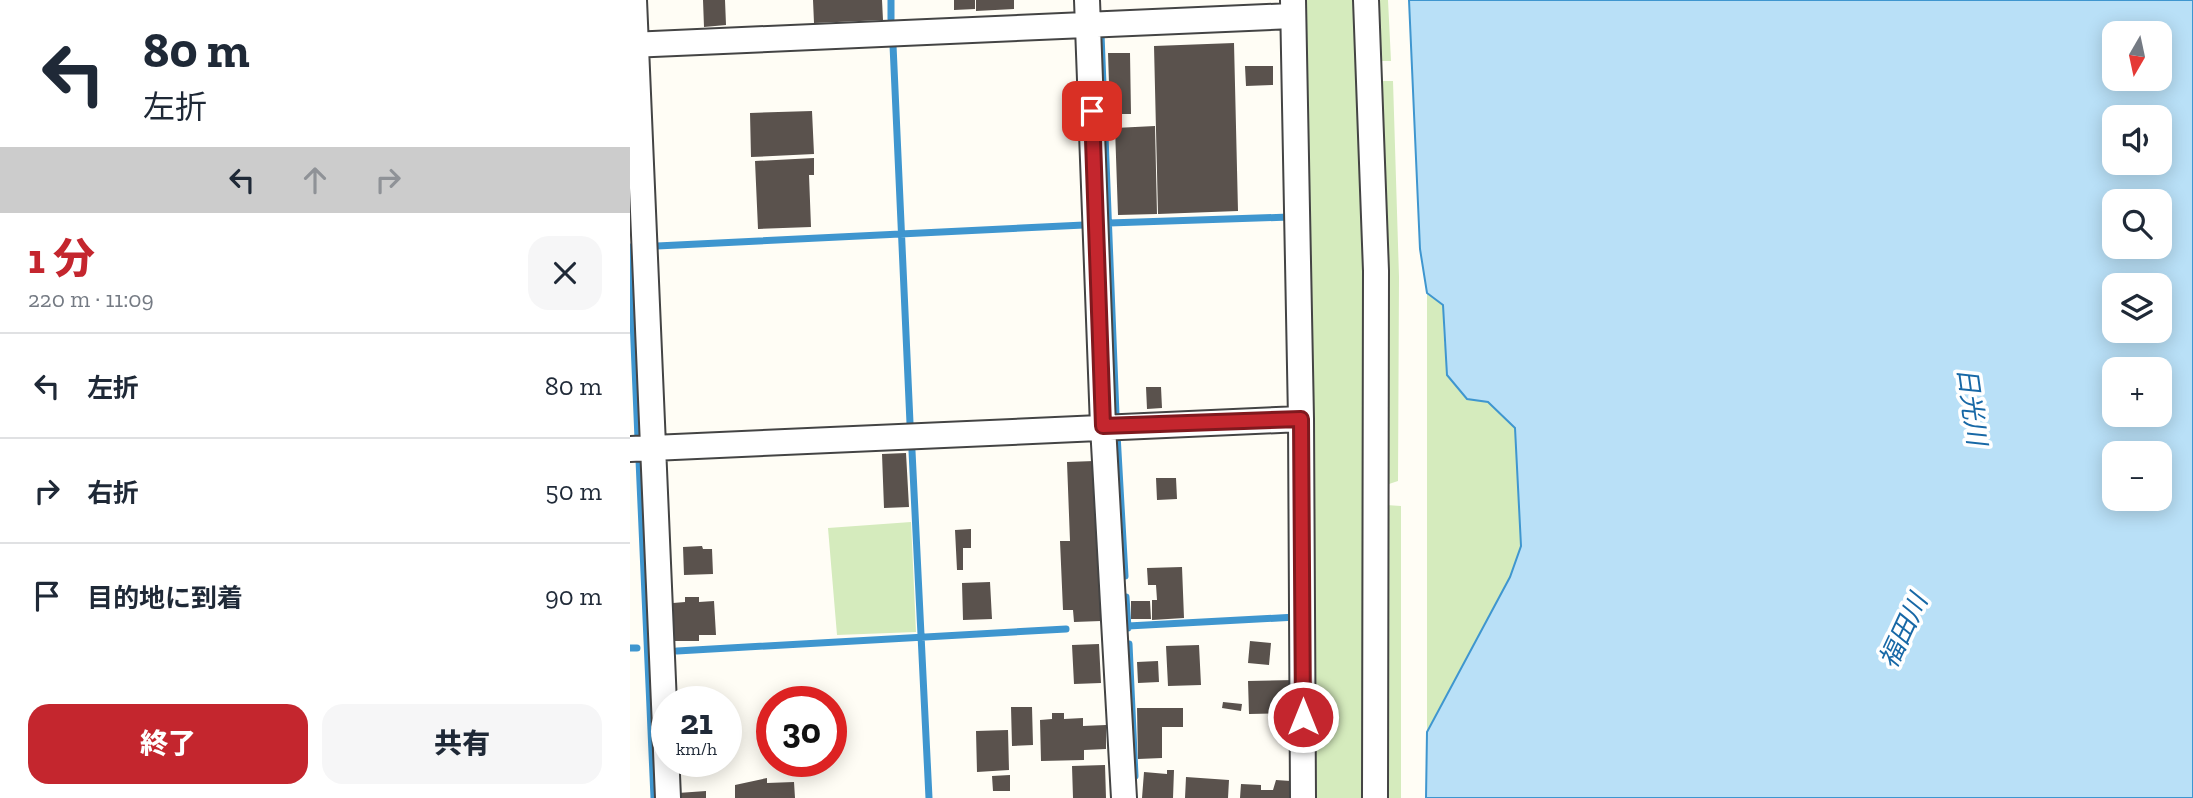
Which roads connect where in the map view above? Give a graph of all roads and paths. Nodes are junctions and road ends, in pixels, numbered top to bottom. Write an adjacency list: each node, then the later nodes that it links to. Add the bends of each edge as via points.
1 (634, 0): 5 (street)
2 (1366, 0): 12 (street, via 1376,271)
3 (1292, 8): 4 (street); 6 (street)
4 (1087, 12): 5 (street); 7 (street)
5 (633, 44): 8 (street)
6 (1301, 419): 7 (street); 11 (street)
7 (1103, 426): 8 (street); 10 (street)
8 (641, 449): 9 (street)
9 (668, 798)
10 (1124, 798)
11 (1303, 798)
12 (1375, 798)

